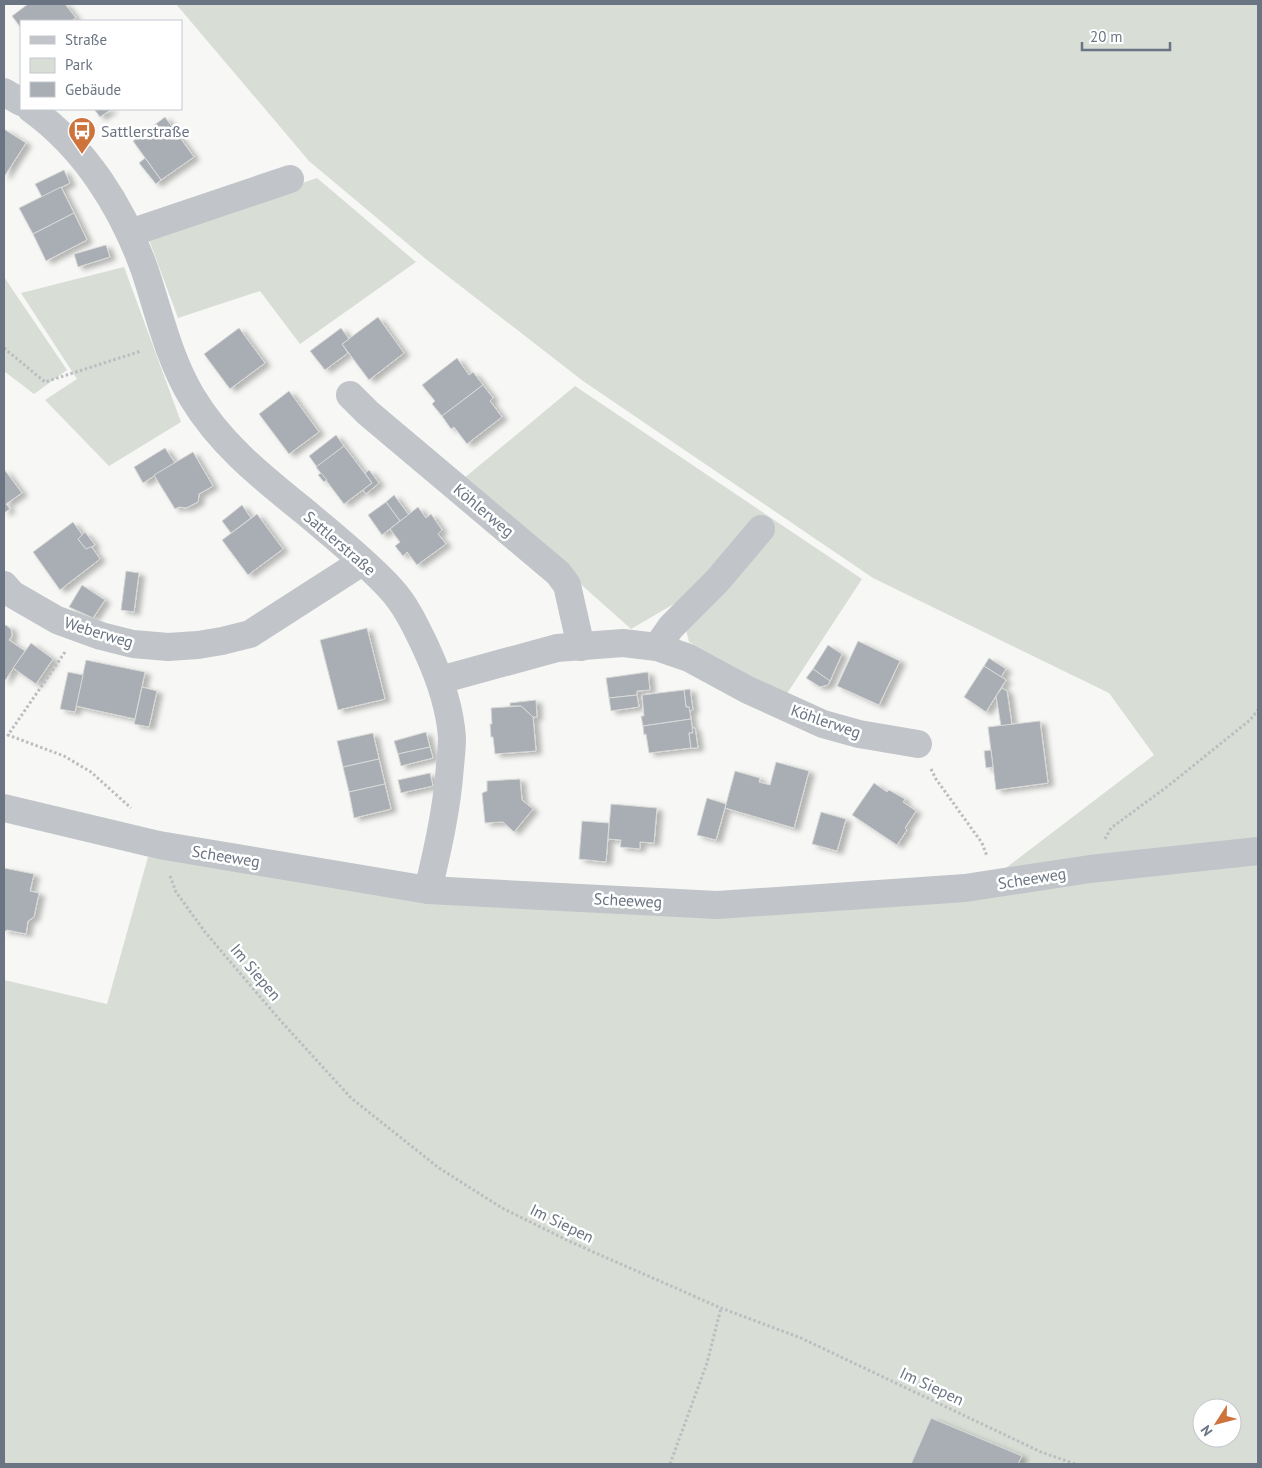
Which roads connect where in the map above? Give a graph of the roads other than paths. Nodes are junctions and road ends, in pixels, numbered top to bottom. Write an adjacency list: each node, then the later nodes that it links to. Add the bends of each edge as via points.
1 (4, 92): 2 (street)
2 (20, 101)
3 (32, 110): 5 (street, Sattlerstraße, via 82,155)
4 (290, 179): 5 (street)
5 (130, 233): 8 (street, Sattlerstraße, via 178,372 203,415 248,465)
6 (350, 395): 10 (street, Köhlerweg, via 558,573 567,585)
7 (761, 529): 11 (street, via 717,581 671,627)
8 (362, 562): 9 (street, Weberweg, via 250,634 198,645 168,647 133,644 57,620 12,594); 12 (street, Sattlerstraße, via 404,605)
9 (4, 585)
10 (581, 647): 11 (street, Köhlerweg, via 623,643); 12 (street, Köhlerweg, via 557,648)
11 (657, 647): 13 (street, Köhlerweg, via 689,658 748,690 823,724)
12 (440, 680): 16 (street, Sattlerstraße, via 452,738 443,828)
13 (918, 744)
14 (4, 808): 16 (street, Scheeweg, via 159,845)
15 (1258, 851): 16 (street, Scheeweg, via 1090,869 965,888 717,905)
16 (428, 890)

